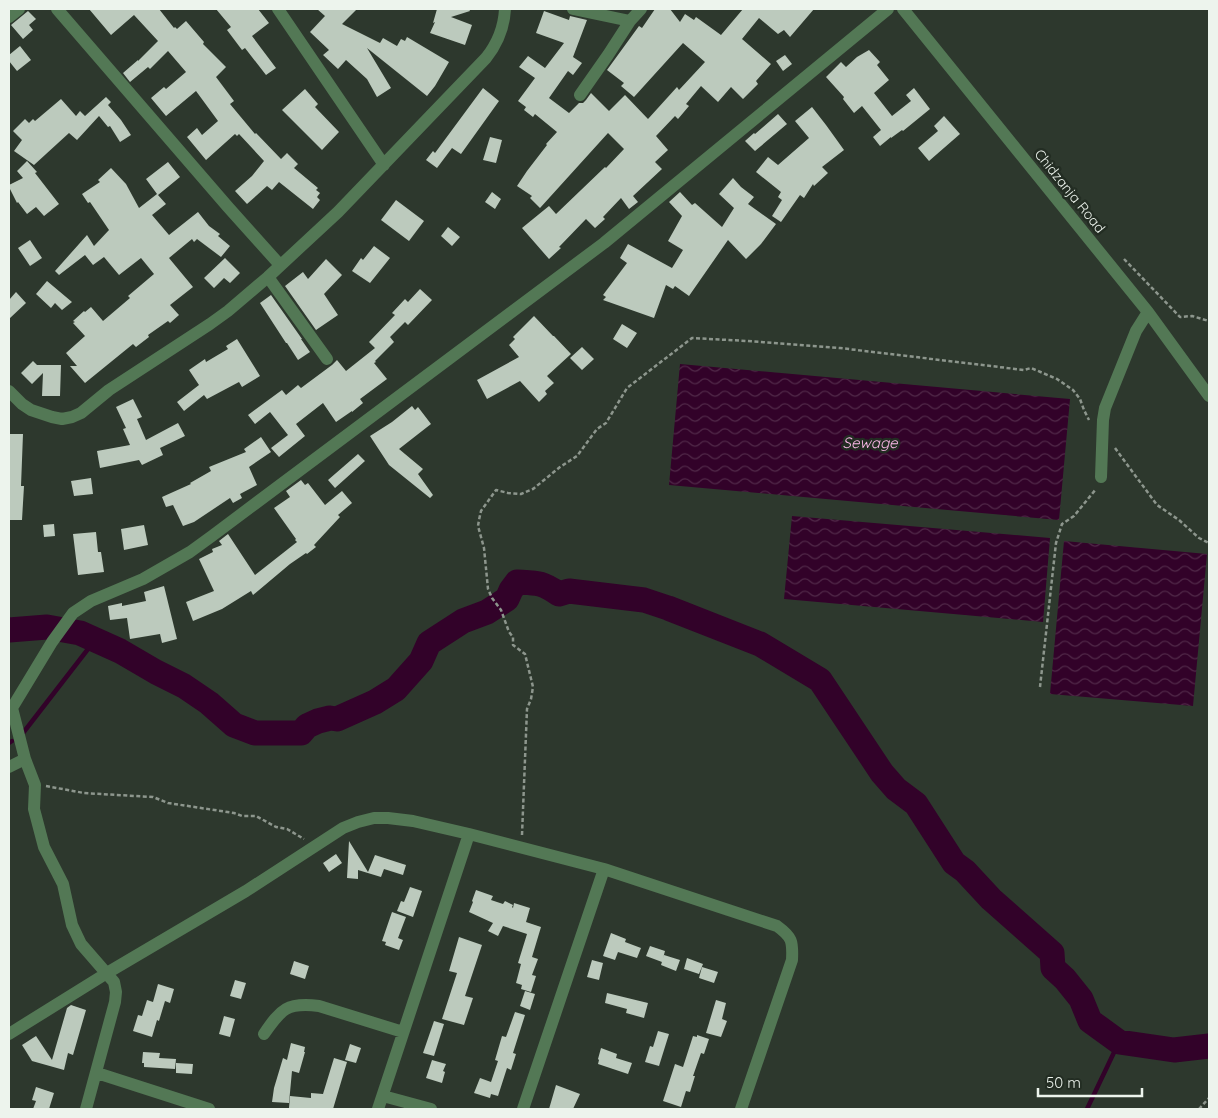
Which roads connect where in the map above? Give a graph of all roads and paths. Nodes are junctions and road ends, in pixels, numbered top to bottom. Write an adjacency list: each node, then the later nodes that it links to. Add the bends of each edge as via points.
1 (19, 9): 9 (street)
2 (57, 9): 14 (street)
3 (278, 9): 12 (street)
4 (505, 9): 12 (street, via 495,48)
5 (573, 9): 10 (street)
6 (641, 9): 10 (street)
7 (888, 9): 25 (street, via 604,243 212,536 143,579 73,613)
8 (903, 9): 16 (street, Chidzanja Road)
9 (9, 17)
10 (630, 21): 11 (street)
11 (580, 95)
12 (384, 165): 14 (street)
13 (1122, 258): 17 (path, via 1180,317)
14 (280, 265): 15 (street)
15 (268, 277): 18 (street); 19 (street, via 228,311 72,417 62,419 37,412 22,404)
16 (1148, 312): 20 (street, Chidzanja Road); 21 (street, via 1136,331 1105,408)
17 (1209, 320)
18 (327, 358)
19 (9, 391)
20 (1209, 396)
21 (1102, 432): 22 (street); 23 (path, via 1157,505); 31 (path, via 1089,420 1073,390 1031,368 1024,370 840,348 692,338 627,388 606,423 597,429 577,456 533,490 521,494 496,490 481,511 478,526 488,589 501,610 513,637 513,645 525,654 533,687 527,709 522,812 522,835)
22 (1101, 477): 24 (path, via 1098,487 1074,516 1062,524 1056,543)
23 (1209, 543)
24 (1040, 687)
25 (10, 710): 26 (street)
26 (25, 759): 27 (street); 28 (street)
27 (9, 767)
28 (35, 785): 30 (path, via 84,793 153,798 256,816 276,828 286,829); 33 (street, via 36,818 44,847 63,884 72,925 81,944)
29 (469, 834): 30 (street, via 413,821 374,818 342,828); 31 (street); 34 (street)
30 (318, 844): 33 (street, via 246,891)
31 (532, 850): 32 (street)
32 (604, 869): 44 (street); 45 (street, via 777,926 788,934 793,946 792,960)
33 (107, 973): 35 (street); 37 (street, via 116,992)
34 (404, 1032): 36 (street, via 306,1004 286,1008); 38 (street)
35 (9, 1034)
36 (264, 1034)
37 (97, 1074): 40 (street); 41 (street)
38 (383, 1096): 42 (street); 43 (street)
39 (1209, 1098): 46 (path)
40 (86, 1109)
41 (209, 1109)
42 (378, 1109)
43 (431, 1109)
44 (524, 1109)
45 (741, 1109)
46 (1199, 1109)

